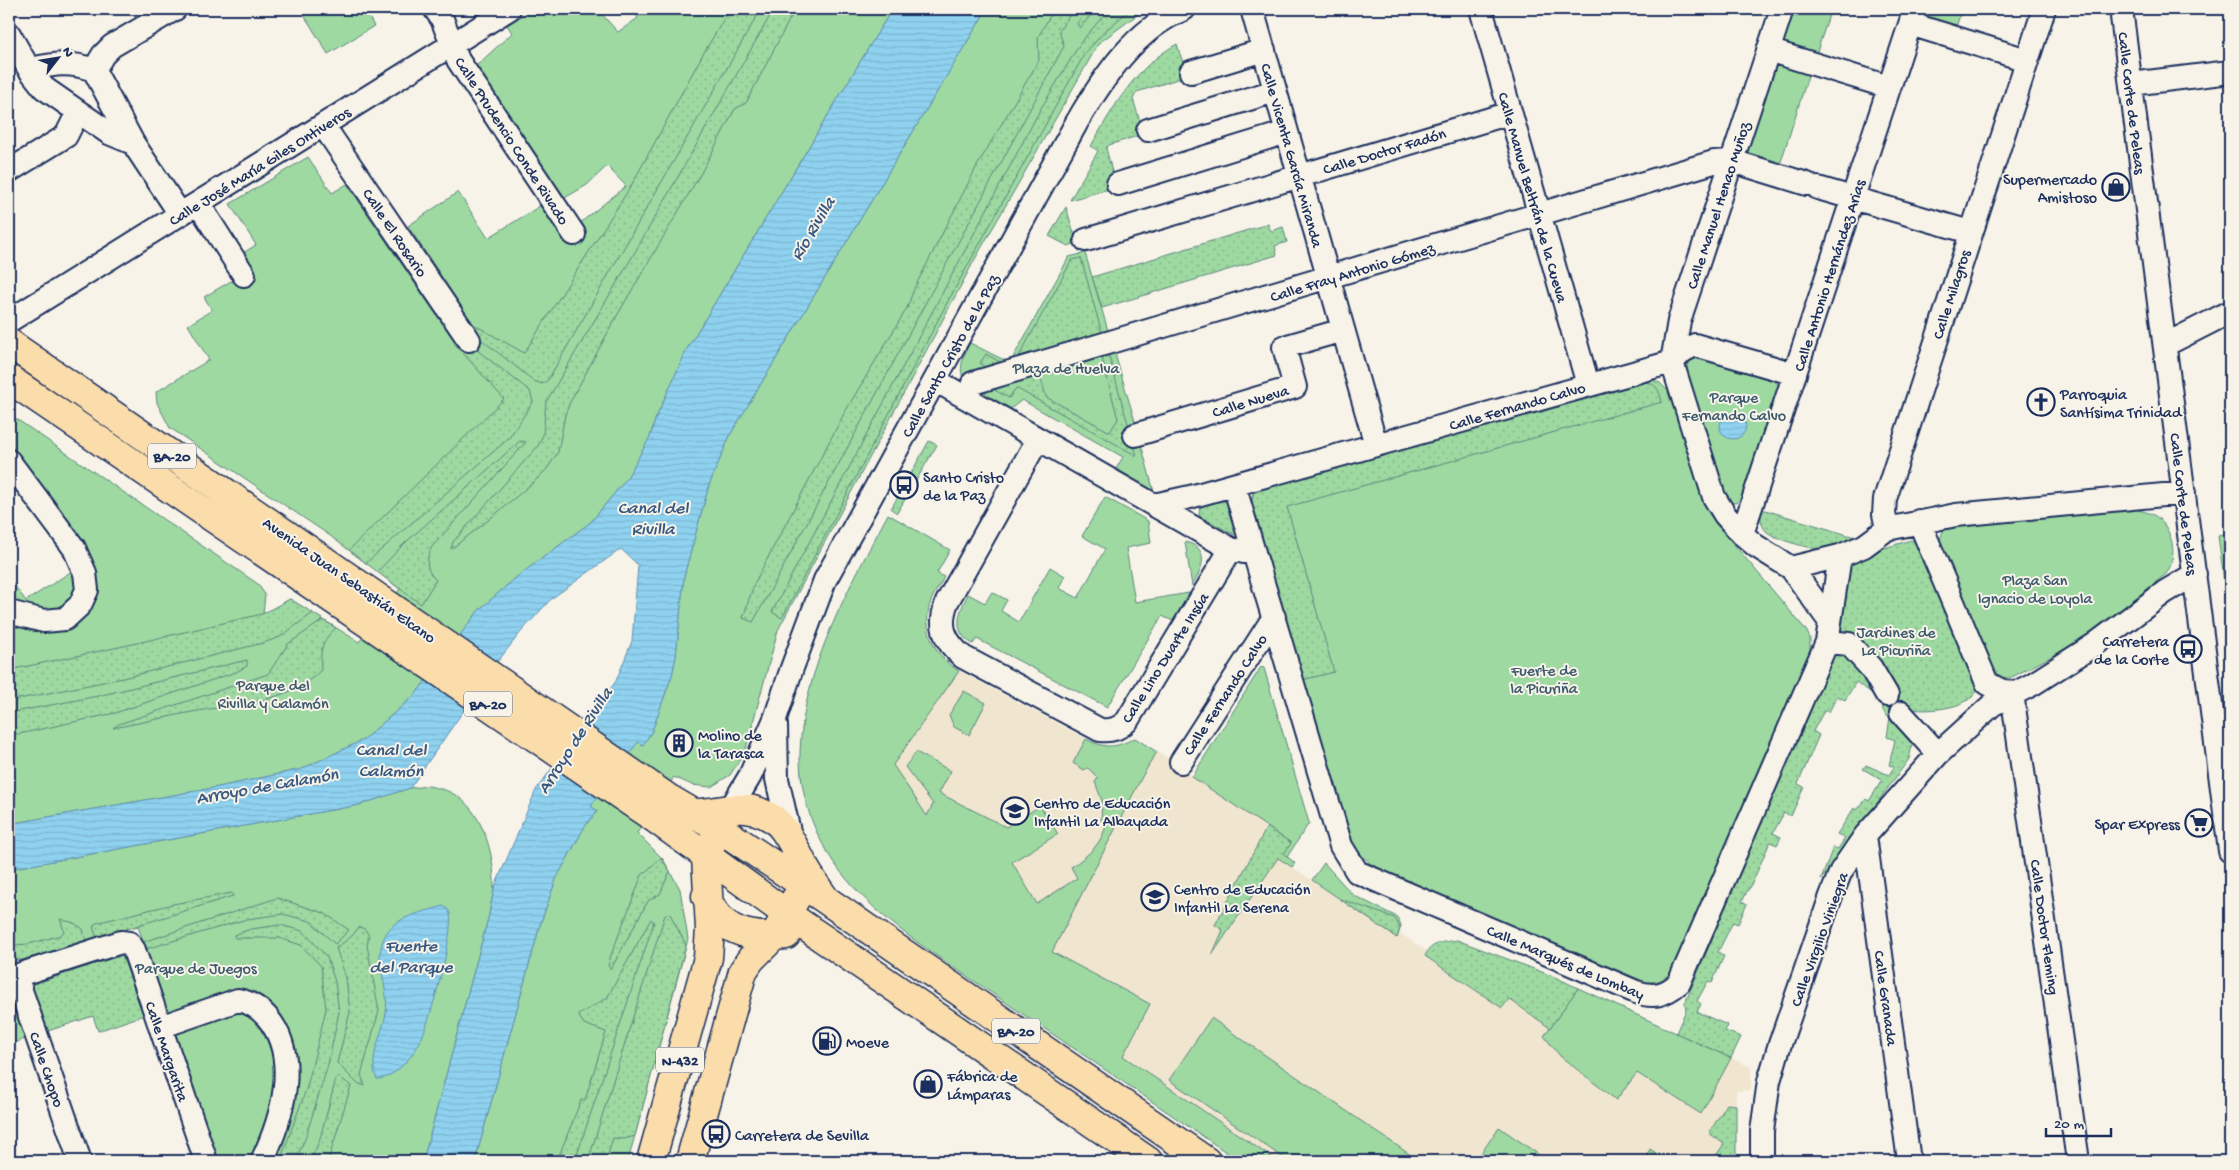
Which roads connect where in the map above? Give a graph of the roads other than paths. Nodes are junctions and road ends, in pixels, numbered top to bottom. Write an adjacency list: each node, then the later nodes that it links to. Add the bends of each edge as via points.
1 (175, 9): 17 (street, via 112,46)
2 (435, 9): 12 (street, Calle Prudencio Conde Rivado)
3 (509, 9): 12 (street, Calle José María Giles Ontiveros)
4 (1252, 9): 13 (street, Calle Vicenta García Miranda)
5 (1481, 9): 24 (street, Calle Manuel Beltrán de la Cueva)
6 (1782, 9): 14 (street, Calle Manuel Henao Muñoz)
7 (2044, 9): 15 (street, Calle Milagros)
8 (2121, 9): 20 (street, Calle Corte de Peleas)
9 (1174, 11): 50 (street, Calle Santo Cristo de la Paz, via 1148,31 1095,91)
10 (1913, 16): 15 (street); 21 (street, Calle Antonio Hernández Arias)
11 (9, 34): 16 (street)
12 (452, 46): 25 (street, Calle José María Giles Ontiveros); 37 (street, Calle Prudencio Conde Rivado, via 458,60)
13 (1264, 50): 18 (street); 22 (street, Calle Vicenta García Miranda)
14 (1768, 50): 21 (street); 29 (street, Calle Manuel Henao Muñoz)
15 (2027, 60): 36 (street, Calle Milagros)
16 (29, 69): 17 (street, via 57,63 77,64); 23 (street, via 44,88)
17 (94, 70): 28 (street)
18 (1191, 72)
19 (2230, 72): 20 (street)
20 (2131, 84): 46 (street, Calle Corte de Peleas)
21 (1890, 88): 33 (street, Calle Antonio Hernández Arias)
22 (1275, 91): 26 (street); 27 (street, Calle Vicenta García Miranda)
23 (78, 112): 28 (street, via 109,133); 30 (street, via 66,136)
24 (1510, 112): 31 (street, Calle Doctor Fadón); 35 (street, Calle Manuel Beltrán de la Cueva)
25 (323, 125): 34 (street, Calle José María Giles Ontiveros); 44 (street, Calle El Rosario)
26 (1148, 130)
27 (1287, 132): 31 (street, Calle Vicenta García Miranda); 32 (street)
28 (133, 143): 34 (street)
29 (1732, 161): 33 (street); 35 (street, Calle Fray Antonio Gómez, via 1714,162); 47 (street, Calle Manuel Henao Muñoz, via 1679,321)
30 (9, 171)
31 (1299, 176): 38 (street, Calle Doctor Fadón); 40 (street, Calle Vicenta García Miranda)
32 (1118, 184)
33 (1853, 198): 36 (street); 48 (street, Calle Antonio Hernández Arias)
34 (189, 208): 39 (street); 42 (street, Calle José María Giles Ontiveros)
35 (1539, 214): 40 (street, Calle Fray Antonio Gómez); 52 (street, Calle Manuel Beltrán de la Cueva)
36 (1970, 232): 61 (street, Calle Milagros, via 1885,499)
37 (574, 234)
38 (1086, 240)
39 (244, 275)
40 (1328, 278): 43 (street, Calle Vicenta García Miranda); 51 (street, Calle Fray Antonio Gómez)
41 (2230, 312): 46 (street)
42 (9, 321)
43 (1343, 330): 53 (street, Calle Nueva, via 1284,348 1295,387); 55 (street, Calle Vicenta García Miranda)
44 (469, 340)
45 (9, 343): 68 (highway, Avenida Juan Sebastián Elcano / BA-20)
46 (2165, 345): 58 (street, Calle Corte de Peleas)
47 (1672, 362): 48 (street, Calle Fernando Calvo, via 1695,344); 52 (street, Calle Fernando Calvo); 62 (street, via 1714,497)
48 (1795, 374): 62 (street, Calle Antonio Hernández Arias)
49 (9, 379): 68 (highway, Avenida Juan Sebastián Elcano / BA-20)
50 (935, 380): 54 (street); 75 (street, Calle Santo Cristo de la Paz, via 825,580)
51 (973, 383)
52 (1588, 385): 55 (street, Calle Fernando Calvo)
53 (1135, 435)
54 (1038, 439): 59 (street); 63 (street, Calle Lino Duarte Insúa, via 942,616 944,633 963,657 1100,730 1118,728 1127,721)
55 (1376, 445): 57 (street, Calle Fernando Calvo)
56 (9, 461): 69 (street, via 74,548 85,573 87,590 80,605 65,619 44,621)
57 (1234, 485): 59 (street, Calle Fernando Calvo); 64 (street, Calle Fernando Calvo)
58 (2184, 493): 60 (street, via 1956,514); 67 (street, Calle Corte de Peleas)
59 (1154, 505): 63 (street)
60 (1919, 521): 61 (street); 72 (street, via 1987,683)
61 (1887, 528): 65 (street, via 1864,546)
62 (1742, 534): 66 (street)
63 (1231, 549): 64 (street)
64 (1255, 554): 70 (street, Calle Fernando Calvo)
65 (1840, 556): 66 (street); 71 (street, Calle Marqués de Lombay)
66 (1791, 568): 71 (street)
67 (2194, 574): 72 (street, via 2094,645 2033,684); 83 (street, Calle Corte de Peleas)
68 (328, 579): 78 (highway, Avenida Juan Sebastián Elcano / BA-20)
69 (9, 612)
70 (1274, 617): 71 (street, Calle Marqués de Lombay, via 1341,846 1357,872 1651,997 1667,993 1684,974); 77 (street, Calle Fernando Calvo)
71 (1829, 632): 73 (street, via 1849,644 1871,668)
72 (2012, 693): 76 (street, Calle Virgilio Viniegra, via 1992,705); 100 (street, Calle Doctor Fleming)
73 (1887, 695)
74 (1901, 713): 76 (street)
75 (775, 719): 79 (street, Calle Santo Cristo de la Paz, via 750,776); 81 (street, via 777,779)
76 (1938, 754): 82 (street, Calle Virgilio Viniegra)
77 (1180, 762)
78 (661, 808): 79 (highway, Avenida Juan Sebastián Elcano / BA-20); 80 (highway, Avenida Juan Sebastián Elcano / BA-20)
79 (725, 818): 81 (highway, via 748,809 779,822); 84 (highway); 85 (highway, BA-20)
80 (678, 836): 84 (highway, BA-20); 86 (highway)
81 (790, 836): 85 (highway); 87 (highway)
82 (1865, 836): 98 (street, Calle Virgilio Viniegra, via 1841,871 1779,1047 1762,1131); 99 (street, Calle Granada)
83 (2230, 840)
84 (706, 857): 86 (highway); 88 (highway, BA-20)
85 (800, 883): 87 (highway, BA-20); 88 (highway, via 796,900)
86 (707, 899): 88 (highway, via 717,915 739,932 763,937); 94 (highway, N-432, via 708,958)
87 (826, 900): 97 (highway, BA-20)
88 (780, 925): 95 (highway, via 743,971); 96 (highway, BA-20, via 811,931)
89 (12, 977): 90 (street, Calle Margarita, via 127,942 134,950); 91 (street, Calle Chopo)
90 (160, 1027): 92 (street, Calle Margarita); 93 (street, via 238,1000 256,1006 272,1024 284,1049 285,1076 273,1133)
91 (80, 1161)
92 (206, 1161)
93 (262, 1161)
94 (652, 1161)
95 (690, 1161)
96 (1148, 1161)
97 (1206, 1161)
98 (1762, 1161)
99 (1909, 1161)
100 (2078, 1161)

